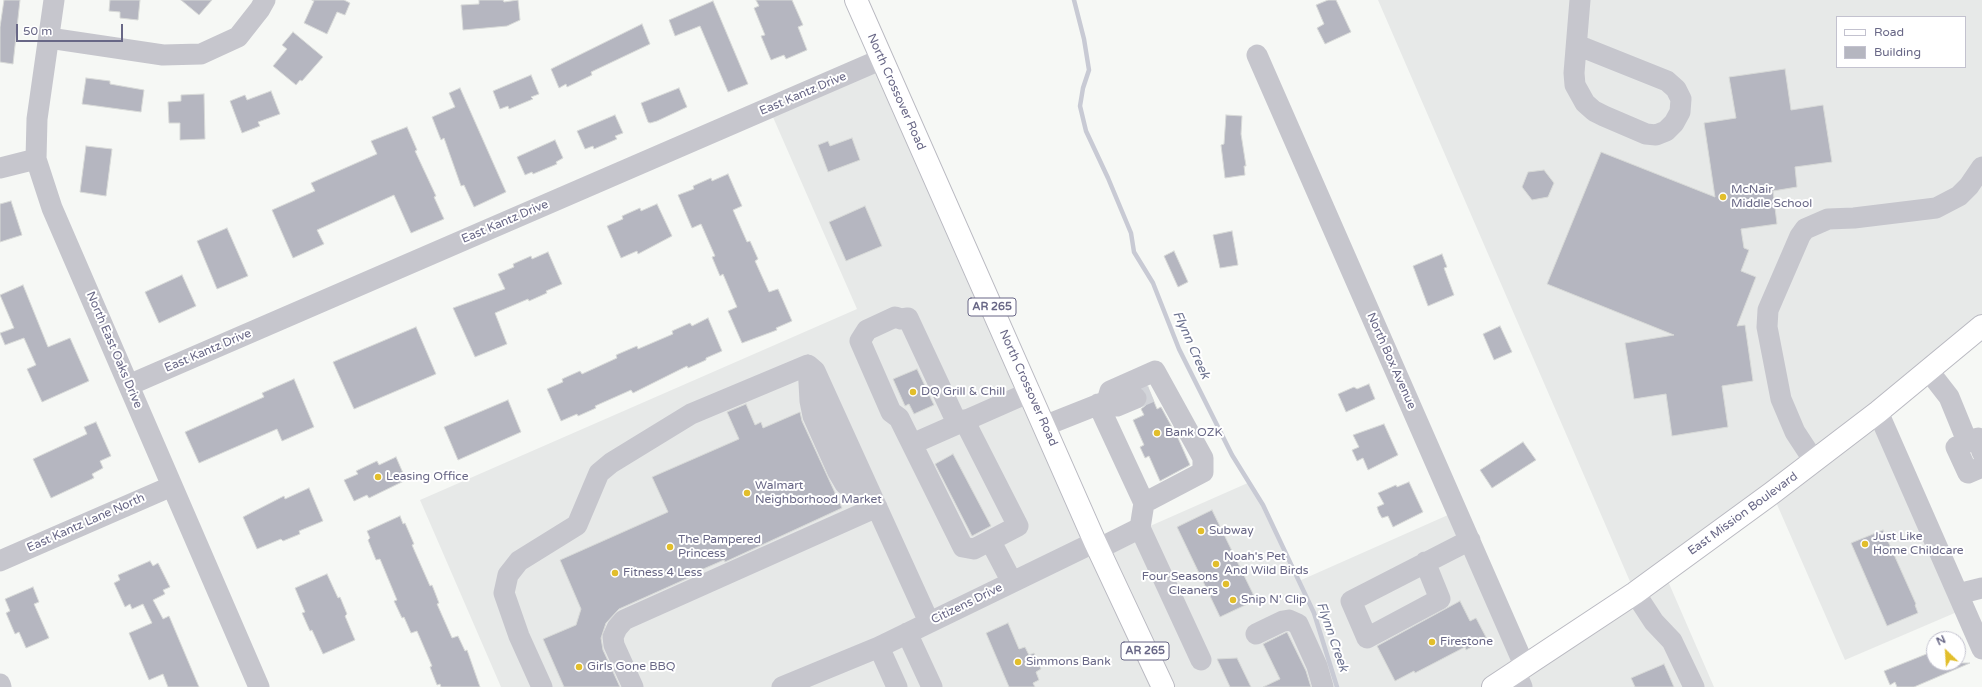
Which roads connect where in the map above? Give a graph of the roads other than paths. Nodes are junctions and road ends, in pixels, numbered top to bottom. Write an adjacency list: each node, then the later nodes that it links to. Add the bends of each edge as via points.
1 (54, 0): 5 (street, North East Oaks Drive)
2 (265, 0): 5 (street, via 238,37 201,54 163,55)
3 (856, 0): 8 (main road, North Crossover Road / AR 265)
4 (1580, 0): 6 (street)
5 (49, 38): 9 (street, North East Oaks Drive, via 37,119)
6 (1577, 45): 6 (street, via 1575,85 1585,103 1594,111 1646,134 1656,135 1666,131 1674,123 1680,112 1681,99 1676,89 1667,81)
7 (1257, 54): 29 (street, North Box Avenue)
8 (882, 59): 14 (street, East Kantz Drive); 15 (main road, North Crossover Road / AR 265)
9 (36, 159): 11 (street); 14 (street, North East Oaks Drive, via 52,208)
10 (1982, 167): 23 (street, via 1970,186 1959,196 1936,208 1828,219 1806,229 1800,236 1768,310 1767,327 1780,399 1795,432)
11 (0, 168)
12 (1982, 326): 13 (main road, East Mission Boulevard)
13 (1928, 370): 18 (main road, East Mission Boulevard); 22 (street, via 1949,396)
14 (129, 385): 25 (street, North East Oaks Drive)
15 (1030, 392): 19 (street); 20 (main road, North Crossover Road / AR 265)
16 (1149, 392): 17 (street, via 1117,406); 17 (street, via 1154,371 1110,391); 26 (street, via 1204,458 1204,472)
17 (1102, 403): 20 (street); 26 (street)
18 (1878, 412): 23 (main road, East Mission Boulevard); 37 (street)
19 (960, 422): 21 (street); 21 (street, via 908,318 895,317 867,330 860,341 891,412 899,418); 30 (street, via 1018,526)
20 (1044, 426): 31 (main road, North Crossover Road / AR 265)
21 (912, 444): 30 (street, via 963,547 974,549)
22 (1974, 446): 24 (street, via 1956,447 1968,473)
23 (1814, 461): 36 (main road, East Mission Boulevard)
24 (1982, 467)
25 (172, 486): 32 (street, East Kantz Lane North); 47 (street, North East Oaks Drive)
26 (1144, 503): 28 (street)
27 (877, 507): 38 (street); 48 (street, via 815,371 808,365 691,414 610,463 599,474 577,525 519,561 508,576 504,593 519,636); 49 (street, via 624,620 613,637 614,645)
28 (1140, 528): 31 (street, Citizens Drive); 43 (street)
29 (1470, 540): 33 (street); 44 (street, North Box Avenue)
30 (991, 542): 34 (street)
31 (1097, 545): 34 (street, Citizens Drive); 53 (main road, North Crossover Road / AR 265)
32 (0, 561)
33 (1425, 562)
34 (1012, 582): 38 (street, Citizens Drive)
35 (1982, 588): 37 (street)
36 (1635, 593): 44 (main road, East Mission Boulevard); 56 (street, via 1654,622 1672,641)
37 (1958, 594): 42 (street)
38 (929, 622): 39 (street, Citizens Drive)
39 (907, 633): 41 (street, Citizens Drive); 52 (street)
40 (1256, 634): 54 (street, via 1283,621 1289,620 1298,624 1318,666)
41 (879, 647): 50 (street, Citizens Drive); 51 (street)
42 (1982, 649)
43 (1201, 660)
44 (1521, 675): 55 (main road, East Mission Boulevard)
45 (0, 684): 46 (street)
46 (1, 687)
47 (259, 687)
48 (542, 687)
49 (633, 687)
50 (782, 687)
51 (897, 687)
52 (932, 687)
53 (1163, 687)
54 (1323, 687)
55 (1493, 687)
56 (1694, 687)

